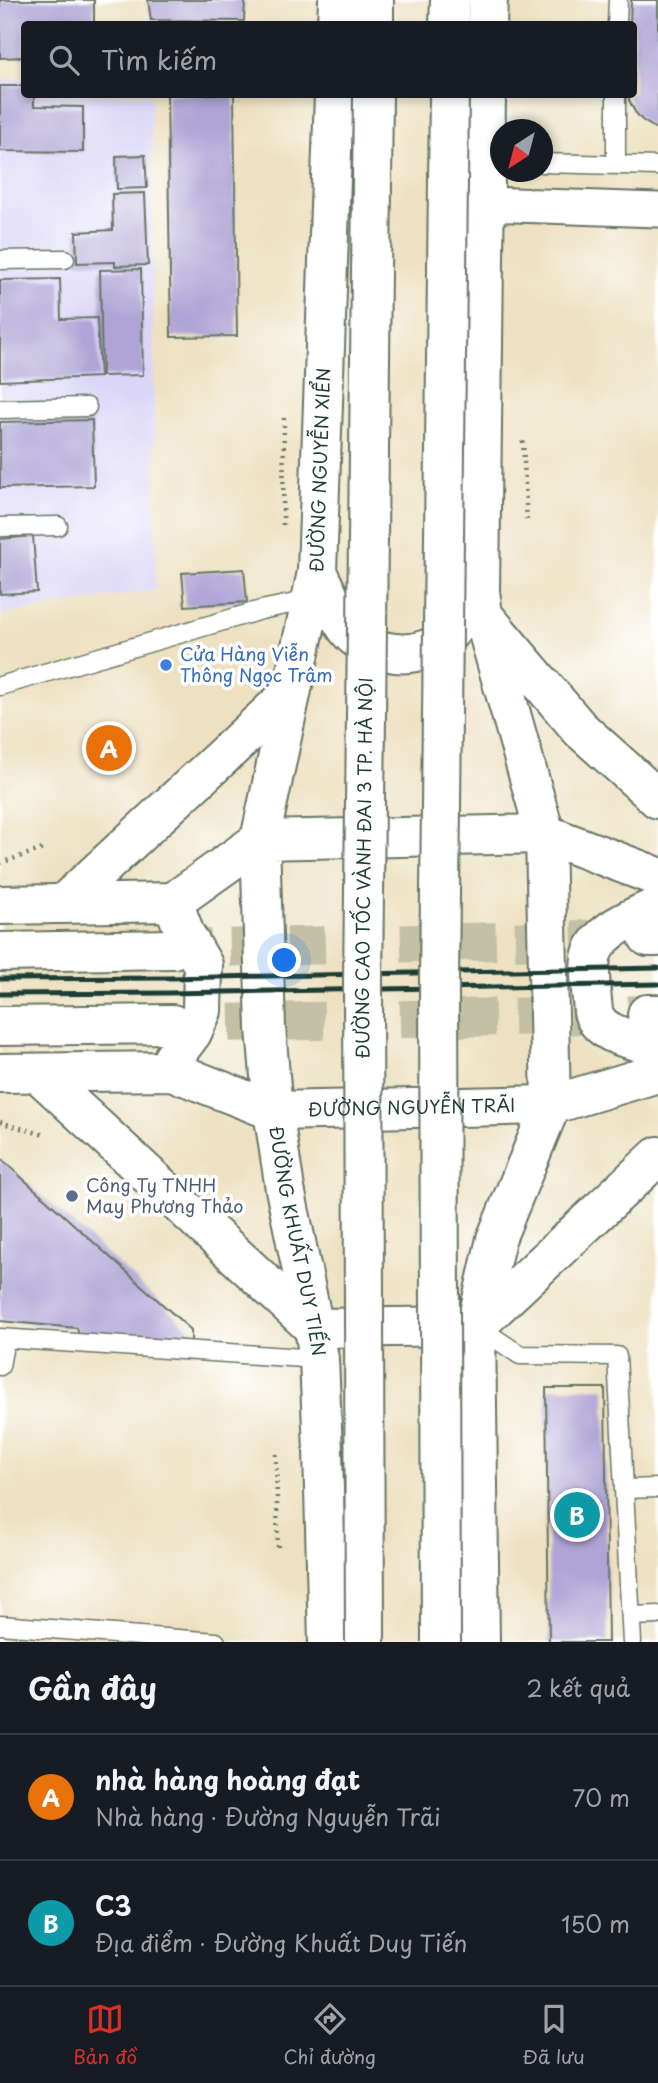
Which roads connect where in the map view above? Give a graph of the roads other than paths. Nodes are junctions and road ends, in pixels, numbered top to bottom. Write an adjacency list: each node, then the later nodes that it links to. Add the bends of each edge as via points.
1 (338, 0): 7 (main road)
2 (374, 0): 8 (main road)
3 (450, 0): 9 (main road)
4 (461, 0): 10 (main road)
5 (488, 0): 11 (main road)
6 (618, 0): 12 (lane)
7 (337, 21)
8 (374, 21)
9 (449, 21)
10 (460, 21)
11 (487, 21)
12 (617, 21)
13 (334, 98): 33 (main road, ĐƯỜNG NGUYỄN XIỂN)
14 (373, 98): 68 (main road, ĐƯỜNG CAO TỐC VÀNH ĐAI 3 TP. HÀ NỘI, bridge, via 363,982)
15 (449, 98): 69 (main road, bridge, via 439,982)
16 (459, 98): 30 (main road, via 454,414)
17 (486, 98): 19 (main road)
18 (616, 98): 21 (lane)
19 (490, 140)
20 (553, 163): 21 (lane)
21 (616, 164): 22 (lane)
22 (658, 166)
23 (490, 172): 24 (main road)
24 (483, 205): 25 (street); 30 (main road)
25 (658, 210)
26 (65, 259): 27 (lane)
27 (0, 260)
28 (87, 407): 29 (lane)
29 (0, 409)
30 (482, 437): 34 (main road)
31 (58, 526): 32 (lane)
32 (0, 527)
33 (314, 586): 34 (main road, via 351,633 366,645 391,653 436,645); 35 (lane, via 261,610); 36 (main road, ĐƯỜNG NGUYỄN XIỂN)
34 (481, 603): 37 (main road, via 580,729); 38 (main road)
35 (0, 686)
36 (290, 694): 39 (main road, ĐƯỜNG NGUYỄN XIỂN); 42 (main road)
37 (658, 799)
38 (545, 834): 39 (main road); 40 (main road); 54 (main road)
39 (260, 840): 41 (main road); 55 (main road, ĐƯỜNG KHUẤT DUY TIẾN)
40 (658, 877)
41 (173, 902): 42 (main road); 50 (main road, via 203,965 202,1011 173,1058)
42 (63, 904): 43 (main road)
43 (0, 905)
44 (655, 927): 48 (main road, via 618,927 596,946 591,964 593,1012 601,1025 622,1037)
45 (173, 949): 46 (main road)
46 (0, 952)
47 (172, 1024): 49 (main road)
48 (654, 1025)
49 (0, 1026)
50 (172, 1071): 52 (main road, ĐƯỜNG NGUYỄN TRÃI); 55 (main road, ĐƯỜNG NGUYỄN TRÃI)
51 (0, 1073): 52 (main road, ĐƯỜNG NGUYỄN TRÃI)
52 (38, 1073): 59 (main road)
53 (658, 1073): 54 (main road, ĐƯỜNG NGUYỄN TRÃI)
54 (551, 1105): 55 (main road, ĐƯỜNG NGUYỄN TRÃI); 57 (main road, via 496,1239)
55 (273, 1111): 59 (main road, ĐƯỜNG KHUẤT DUY TIẾN)
56 (658, 1156): 57 (main road)
57 (476, 1326): 59 (main road); 62 (lane, via 520,1355 617,1356); 70 (main road)
58 (3, 1338): 59 (lane, via 217,1351); 60 (lane)
59 (317, 1344): 67 (main road, ĐƯỜNG KHUẤT DUY TIẾN)
60 (0, 1366)
61 (658, 1488): 62 (lane)
62 (624, 1489): 64 (lane)
63 (658, 1615): 64 (lane)
64 (631, 1616): 71 (lane)
65 (0, 1626): 66 (lane)
66 (216, 1642)
67 (328, 1642)
68 (365, 1642)
69 (441, 1642)
70 (480, 1642)
71 (632, 1642)

